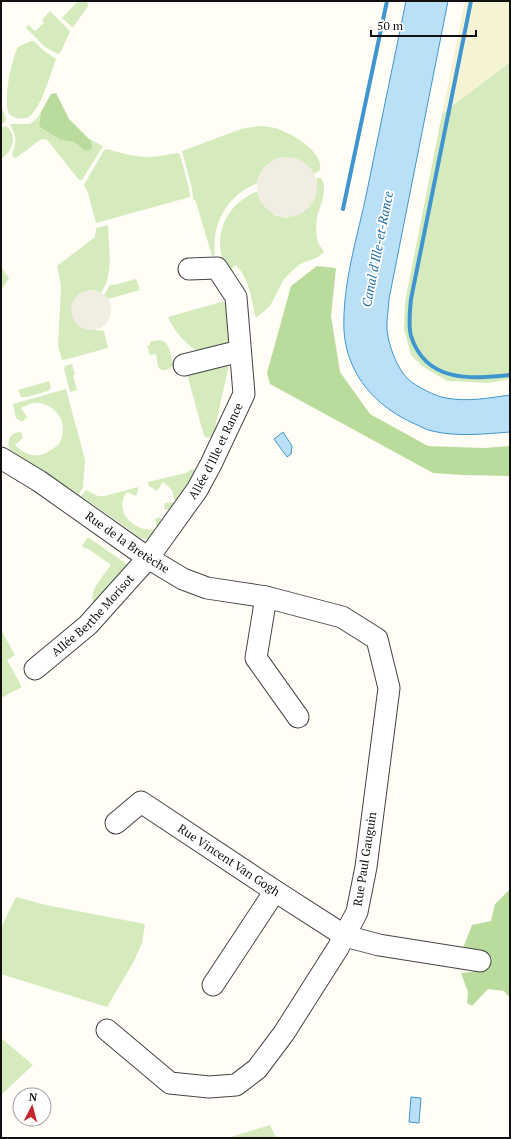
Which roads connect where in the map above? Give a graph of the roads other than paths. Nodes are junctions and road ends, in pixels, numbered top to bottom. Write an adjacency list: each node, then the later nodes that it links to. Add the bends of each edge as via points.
1 (189, 269): 2 (street, Allée d'Ille et Rance, via 217,268 236,297)
2 (240, 351): 3 (street); 5 (street, Allée d'Ille et Rance, via 244,394 212,464)
3 (184, 364)
4 (1, 458): 5 (street, Rue de la Bretèche, via 39,481)
5 (148, 558): 6 (street, Rue de la Bretèche, via 183,579 207,588); 7 (street, Allée Berthe Morisot, via 88,625)
6 (266, 597): 8 (street, via 256,658); 11 (street, Rue Paul Gauguin, via 342,617 377,639 389,688 366,867 357,912)
7 (35, 669)
8 (298, 717)
9 (116, 823): 10 (street, Rue Vincent Van Gogh, via 141,802)
10 (275, 891): 11 (street, Rue Vincent Van Gogh); 13 (street)
11 (345, 936): 12 (street, Rue Vincent Van Gogh, via 379,945); 14 (street, Rue Paul Gauguin, via 284,1033 257,1069 236,1085 209,1087 170,1083)
12 (480, 962)
13 (212, 985)
14 (107, 1030)

